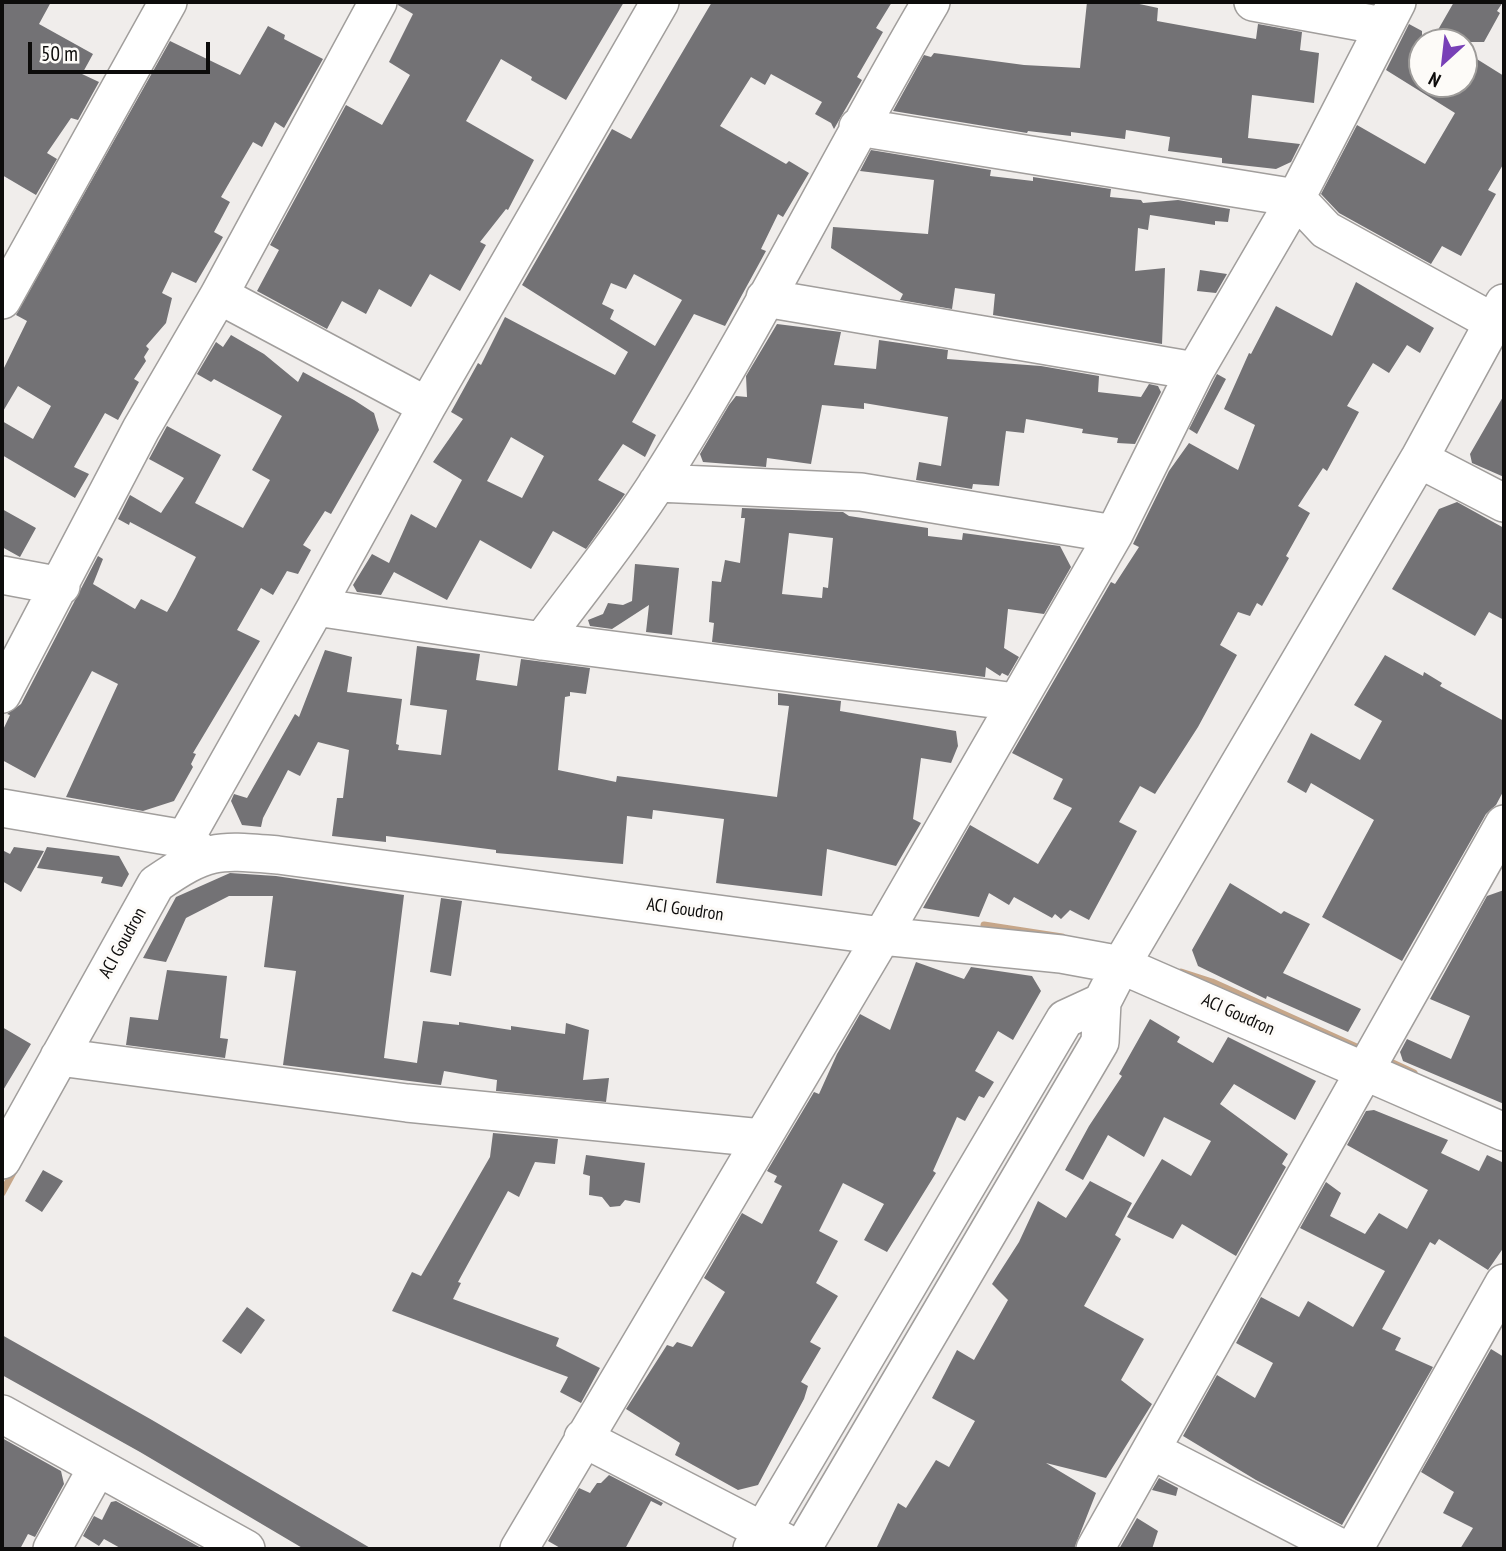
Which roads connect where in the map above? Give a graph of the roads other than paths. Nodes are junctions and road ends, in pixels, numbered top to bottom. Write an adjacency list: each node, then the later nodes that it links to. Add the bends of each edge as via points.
1 (168, 2): 11 (street)
2 (378, 2): 9 (street)
3 (660, 2): 14 (street)
4 (931, 2): 7 (street)
5 (1253, 2): 6 (street)
6 (1390, 14): 8 (street)
7 (858, 127): 8 (street); 10 (street)
8 (1296, 198): 12 (street, via 1326,230); 13 (street)
9 (219, 295): 14 (street); 20 (street, via 141,429)
10 (765, 298): 13 (street); 16 (street)
11 (2, 300)
12 (1499, 313): 15 (street)
13 (1195, 371): 18 (street)
14 (427, 405): 21 (street)
15 (1419, 459): 17 (street); 30 (street)
16 (657, 483): 18 (street, via 861,492); 22 (street)
17 (1504, 503)
18 (1114, 534): 24 (street)
19 (2, 575): 20 (street)
20 (61, 586): 23 (street)
21 (316, 607): 22 (street); 27 (street)
22 (542, 640): 24 (street)
23 (2, 694)
24 (1016, 702): 29 (street)
25 (2, 808): 27 (street)
26 (1504, 824): 28 (street)
27 (195, 847): 29 (street, ACI Goudron); 32 (street, ACI Goudron, via 189,861 156,884)
28 (1495, 859): 33 (street)
29 (882, 936): 30 (street, ACI Goudron, via 1061,954); 35 (street)
30 (1121, 965): 31 (street); 33 (street, ACI Goudron)
31 (1102, 1002): 42 (street, via 1065,1019); 46 (street, via 1100,1042)
32 (59, 1057): 35 (street, via 407,1102); 36 (street, ACI Goudron)
33 (1365, 1071): 34 (street, ACI Goudron); 40 (street)
34 (1504, 1132)
35 (762, 1138): 39 (street)
36 (2, 1160)
37 (1504, 1283): 49 (street)
38 (2, 1414): 41 (street)
39 (583, 1438): 42 (street); 45 (street)
40 (1151, 1450): 47 (street); 48 (street)
41 (97, 1468): 43 (street); 44 (street)
42 (757, 1540): 46 (street)
43 (52, 1549)
44 (246, 1549)
45 (519, 1549)
46 (800, 1549)
47 (1096, 1549)
48 (1343, 1549)
49 (1354, 1549)

